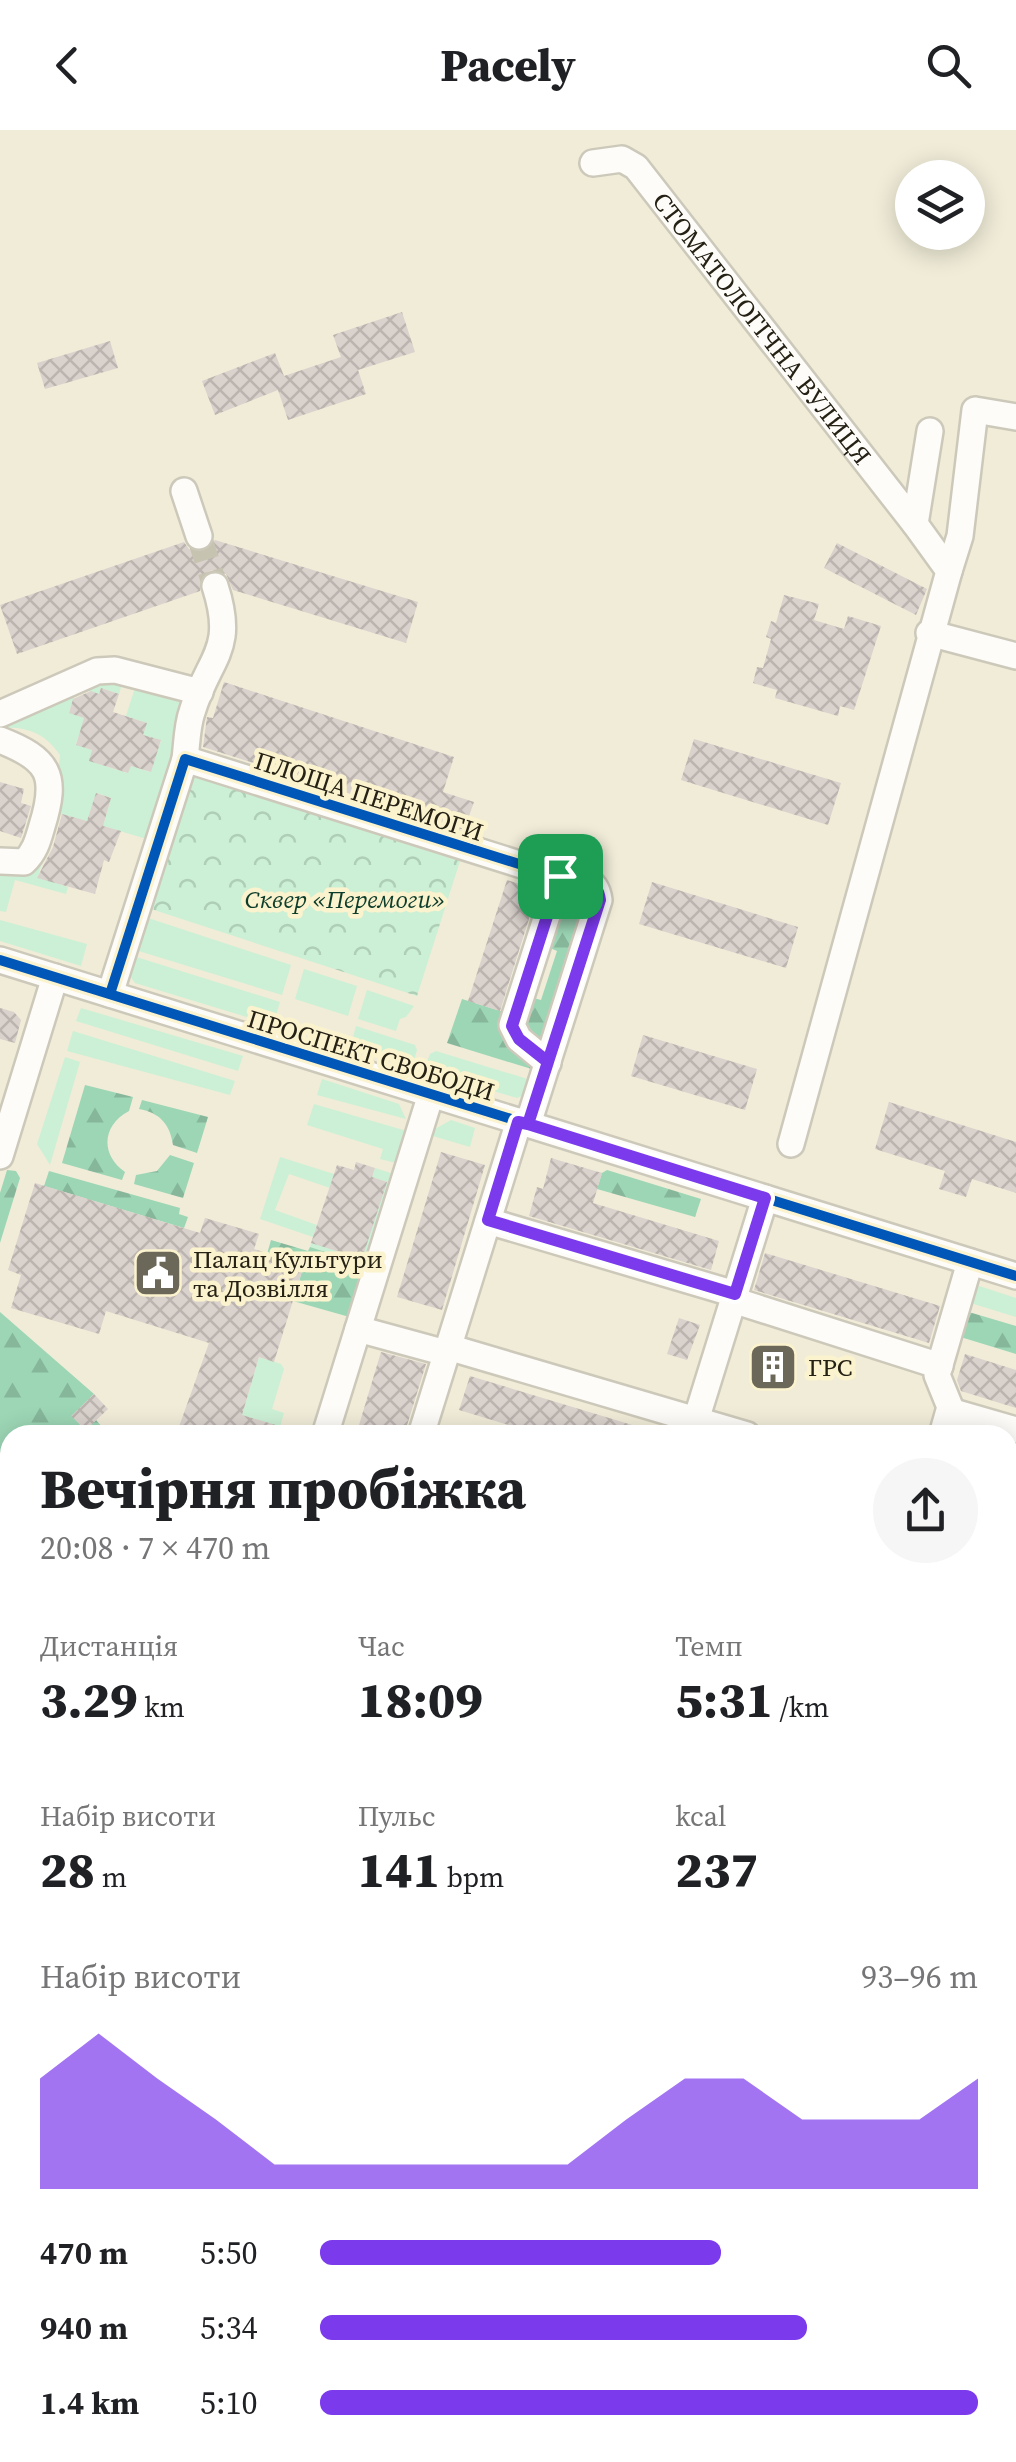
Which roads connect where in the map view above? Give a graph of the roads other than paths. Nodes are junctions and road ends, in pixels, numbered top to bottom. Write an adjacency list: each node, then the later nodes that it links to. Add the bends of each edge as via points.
1 (593, 162): 5 (street, СТОМАТОЛОГІЧНА ВУЛИЦЯ, via 622,159 636,168)
2 (1016, 417): 7 (street, via 975,410 960,536)
3 (930, 432): 5 (street)
4 (184, 491): 6 (street)
5 (915, 524): 7 (street, СТОМАТОЛОГІЧНА ВУЛИЦЯ)
6 (199, 536)
7 (948, 571): 9 (street)
8 (215, 586): 11 (street, via 225,615 222,645)
9 (930, 633): 10 (street); 23 (street)
10 (1016, 656)
11 (200, 692): 12 (street, via 98,671); 14 (street)
12 (0, 714)
13 (0, 740): 15 (street, via 34,756 51,787 33,854 24,862)
14 (185, 759): 16 (street, ПЛОЩА ПЕРЕМОГИ); 19 (street)
15 (0, 860)
16 (560, 876): 20 (street, via 512,1026); 20 (street, ПЛОЩА ПЕРЕМОГИ, via 590,881 600,900)
17 (0, 960): 18 (street, ПРОСПЕКТ СВОБОДИ)
18 (54, 977): 19 (street, ПРОСПЕКТ СВОБОДИ); 24 (street)
19 (110, 994): 21 (street, ПРОСПЕКТ СВОБОДИ)
20 (548, 1062): 22 (street, ПЛОЩА ПЕРЕМОГИ)
21 (431, 1094): 22 (street, ПРОСПЕКТ СВОБОДИ); 30 (street)
22 (523, 1123): 25 (street, ПРОСПЕКТ СВОБОДИ); 26 (street, ПЛОЩА ПЕРЕМОГИ)
23 (791, 1144)
24 (0, 1156)
25 (765, 1198): 27 (street, ПРОСПЕКТ СВОБОДИ); 29 (street)
26 (488, 1220): 29 (street); 31 (street, ПЛОЩА ПЕРЕМОГИ)
27 (970, 1262): 28 (street, ПРОСПЕКТ СВОБОДИ); 32 (street)
28 (1016, 1276)
29 (734, 1297): 32 (street); 33 (street)
30 (358, 1329): 31 (street); 35 (street)
31 (447, 1350): 33 (street); 36 (street, ПЛОЩА ПЕРЕМОГИ)
32 (940, 1366): 34 (street, via 950,1402)
33 (696, 1420): 37 (street)
34 (946, 1423)
35 (328, 1425)
36 (424, 1425)
37 (713, 1425)

